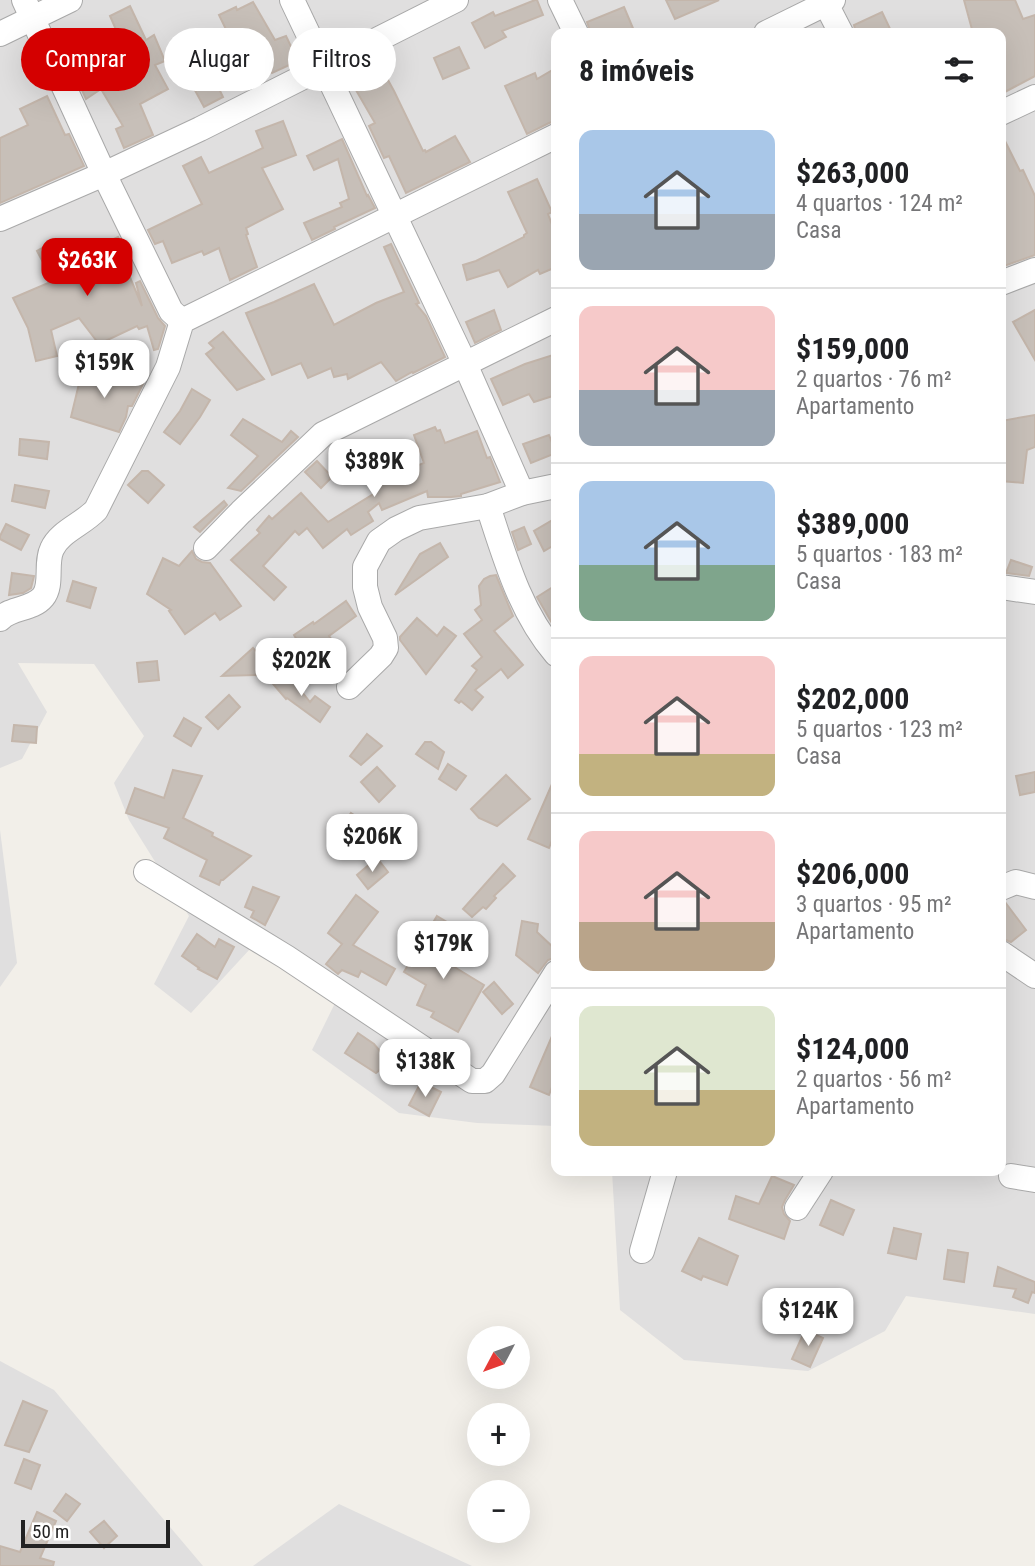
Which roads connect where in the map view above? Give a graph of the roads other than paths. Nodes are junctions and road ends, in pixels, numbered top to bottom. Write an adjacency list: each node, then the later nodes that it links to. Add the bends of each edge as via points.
1 (70, 0): 6 (street)
2 (292, 0): 7 (street)
3 (456, 0): 11 (street)
4 (560, 0): 8 (street)
5 (827, 1): 9 (street); 10 (street)
6 (28, 9): 12 (street); 18 (street)
7 (305, 28)
8 (574, 28)
9 (776, 28)
10 (839, 28)
11 (396, 30)
12 (0, 34)
13 (288, 84): 18 (street)
14 (335, 91): 19 (street)
15 (1035, 97): 16 (street)
16 (1006, 111)
17 (551, 138): 19 (street)
18 (104, 174): 20 (street); 23 (street, via 171,310)
19 (395, 215): 23 (street); 25 (street)
20 (0, 219)
21 (1035, 270): 22 (street)
22 (1006, 282)
23 (182, 321): 32 (street, via 168,367 96,510 51,551 46,594)
24 (551, 322): 25 (street)
25 (466, 365): 27 (street); 29 (street, via 323,434)
26 (551, 487): 27 (street)
27 (522, 493): 28 (street)
28 (488, 506): 33 (street, via 509,572); 34 (street, via 419,517 379,541 365,568 365,587 386,648)
29 (206, 548)
30 (1006, 588): 31 (street)
31 (1035, 592)
32 (0, 619)
33 (551, 648)
34 (349, 687)
35 (146, 872): 40 (street, via 286,957 472,1081 485,1082 494,1074)
36 (1006, 886): 37 (street, via 1016,882)
37 (1035, 887)
38 (1006, 956): 39 (street)
39 (1035, 976)
40 (551, 981)
41 (664, 1176): 44 (street)
42 (818, 1176): 43 (street)
43 (797, 1208)
44 (642, 1251)

